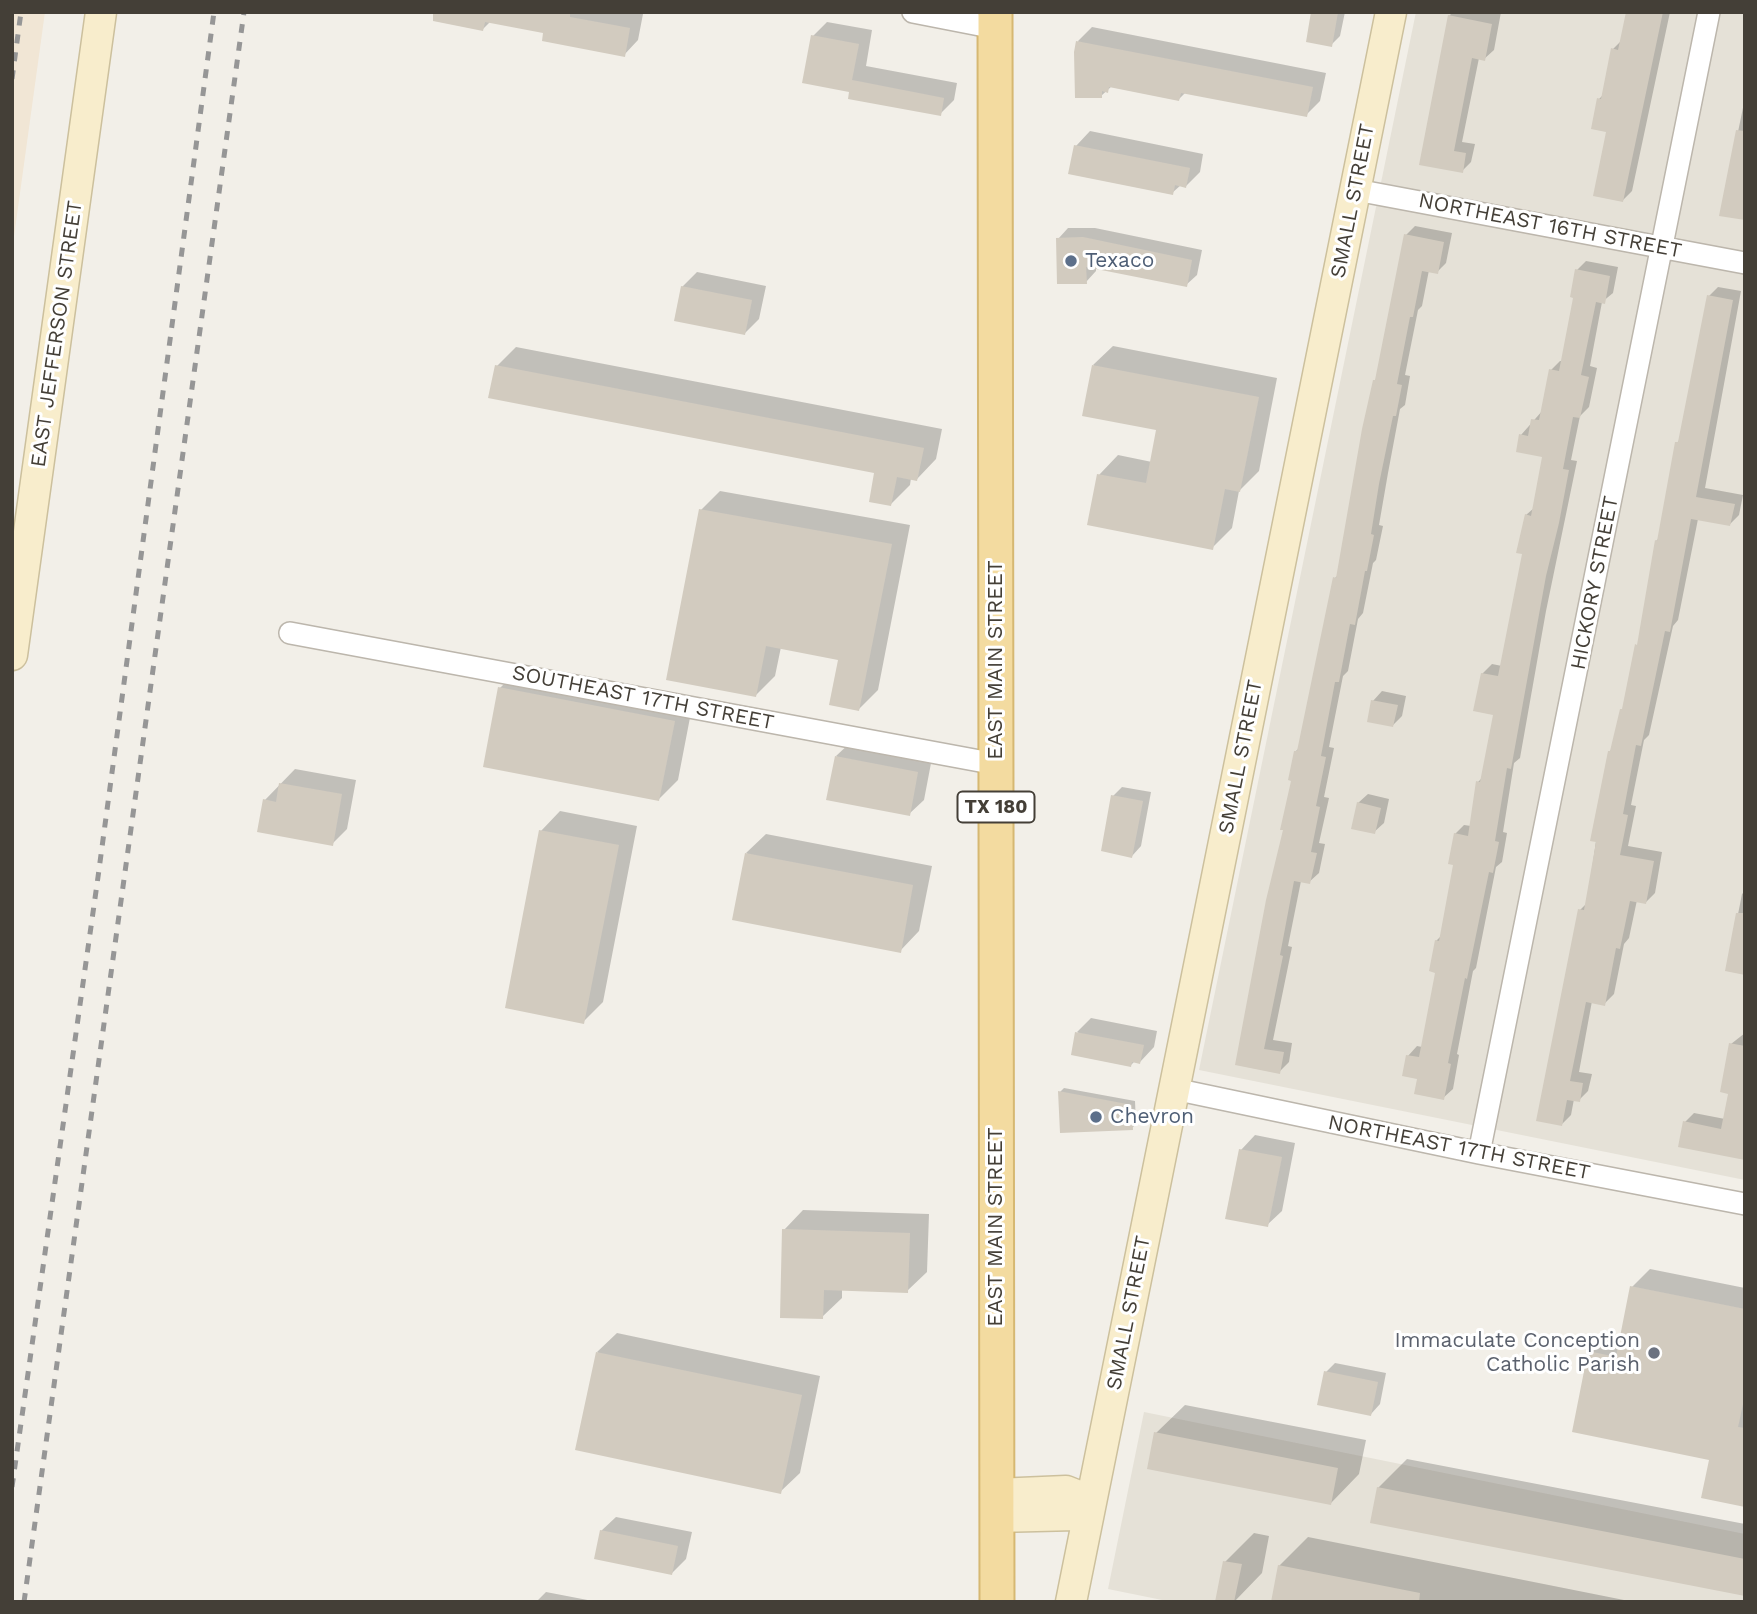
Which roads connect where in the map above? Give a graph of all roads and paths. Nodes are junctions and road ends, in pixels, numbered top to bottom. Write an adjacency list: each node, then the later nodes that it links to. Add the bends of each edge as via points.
1 (101, 12): 10 (street, EAST JEFFERSON STREET)
2 (913, 12): 5 (street)
3 (1391, 12): 6 (street, SMALL STREET)
4 (1709, 12): 7 (street, HICKORY STREET)
5 (995, 20): 11 (main road, EAST MAIN STREET / TX 180)
6 (1356, 190): 7 (street, NORTHEAST 16TH STREET); 12 (street, SMALL STREET)
7 (1663, 247): 8 (street, NORTHEAST 16TH STREET); 13 (street, HICKORY STREET)
8 (1745, 263)
9 (290, 633): 11 (street, SOUTHEAST 17TH STREET)
10 (12, 655)
11 (996, 764): 16 (main road, EAST MAIN STREET / TX 180)
12 (1174, 1089): 13 (street, NORTHEAST 17TH STREET); 15 (street, SMALL STREET)
13 (1479, 1153): 14 (street, NORTHEAST 17TH STREET)
14 (1745, 1204)
15 (1091, 1501): 16 (street, via 1076,1515); 18 (street, SMALL STREET)
16 (996, 1505): 17 (main road, EAST MAIN STREET / TX 180)
17 (997, 1602)
18 (1071, 1602)

